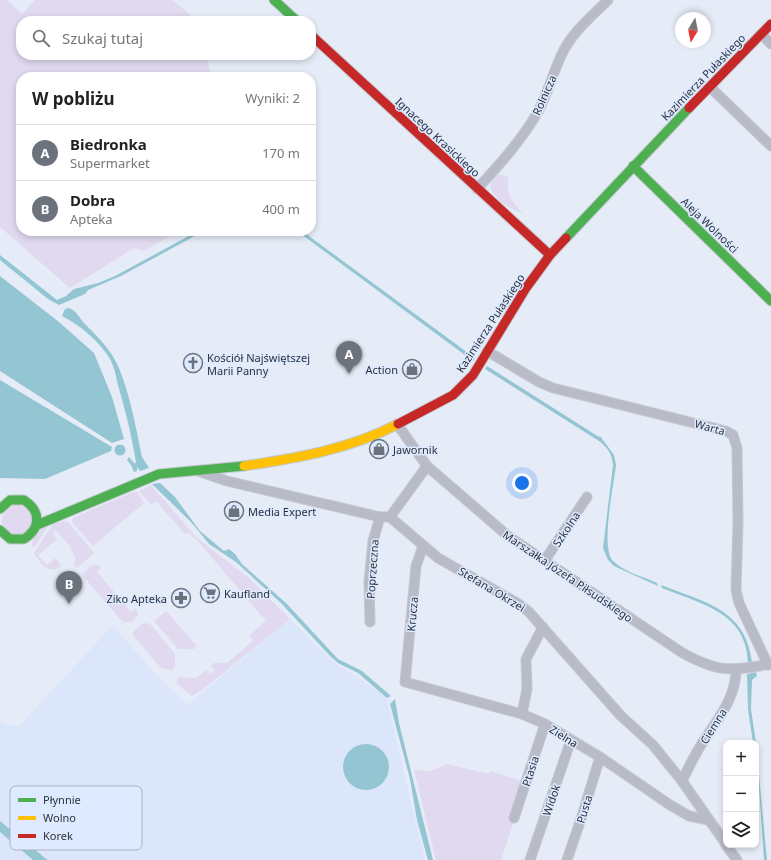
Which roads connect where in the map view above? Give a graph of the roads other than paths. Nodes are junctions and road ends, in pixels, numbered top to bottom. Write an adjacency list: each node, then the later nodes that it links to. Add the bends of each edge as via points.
1 (274, 0): 3 (main road)
2 (608, 0): 11 (street, Rolnicza, via 578,30 568,44 537,114 502,162)
3 (291, 16)
4 (771, 24): 5 (main road, Kazimierza Pułaskiego)
5 (761, 34): 7 (street); 8 (main road, Kazimierza Pułaskiego)
6 (316, 40): 11 (main road, Ignacego Krasickiego)
7 (771, 44)
8 (710, 87): 9 (street); 10 (main road, Kazimierza Pułaskiego)
9 (771, 146)
10 (633, 166): 12 (main road, Kazimierza Pułaskiego); 13 (main road, Aleja Wolności)
11 (477, 189): 12 (main road, Ignacego Krasickiego)
12 (550, 255): 14 (main road, Kazimierza Pułaskiego)
13 (771, 301)
14 (486, 352): 15 (main road, Kazimierza Pułaskiego, via 461,389); 30 (street, Warta, via 553,388 726,431 733,435 737,448 736,590 739,603)
15 (398, 424): 16 (street, Marszałka Józefa Piłsudskiego); 17 (main road, Kazimierza Pułaskiego, via 361,441 327,452 261,464)
16 (427, 466): 23 (street); 27 (street, Marszałka Józefa Piłsudskiego, via 489,521)
17 (196, 470): 21 (main road, Kazimierza Pułaskiego, via 158,474); 22 (street, via 227,480)
18 (587, 497): 27 (street, Szkolna)
19 (2, 504): 20 (main road, via 15,499 24,500)
20 (35, 509): 21 (main road, Kazimierza Pułaskiego, via 44,512); 24 (main road)
21 (75, 509): 24 (main road, Kazimierza Pułaskiego)
22 (380, 517): 23 (street); 28 (street, Poprzeczna, via 373,541 369,582)
23 (390, 517): 26 (street, Stefana Okrzei)
24 (37, 525): 25 (main road, via 33,533 24,539 15,540)
25 (1, 533)
26 (423, 546): 29 (street, Stefana Okrzei, via 438,558 519,604); 32 (street, Krucza, via 416,566)
27 (545, 560): 31 (street, Marszałka Józefa Piłsudskiego, via 696,661 717,669)
28 (370, 622)
29 (543, 627): 33 (street, via 526,659 527,689); 37 (street, Stefana Okrzei, via 621,716 653,745)
30 (770, 664): 31 (street, Marszałka Józefa Piłsudskiego)
31 (740, 669): 37 (street, Ciemna, via 733,693)
32 (405, 682): 33 (street, Zielna)
33 (522, 714): 34 (street, Zielna)
34 (545, 724): 35 (street, Zielna); 38 (street, Ptasia)
35 (571, 740): 36 (street, Zielna); 42 (street, Widok)
36 (600, 757): 39 (street, Zielna, via 689,816); 43 (street, Pusta)
37 (682, 781): 39 (street, Stefana Okrzei)
38 (514, 818)
39 (709, 820): 40 (street, Stefana Okrzei)
40 (723, 841)
41 (728, 848): 44 (street, Stefana Okrzei)
42 (530, 860)
43 (567, 860)
44 (737, 860)

